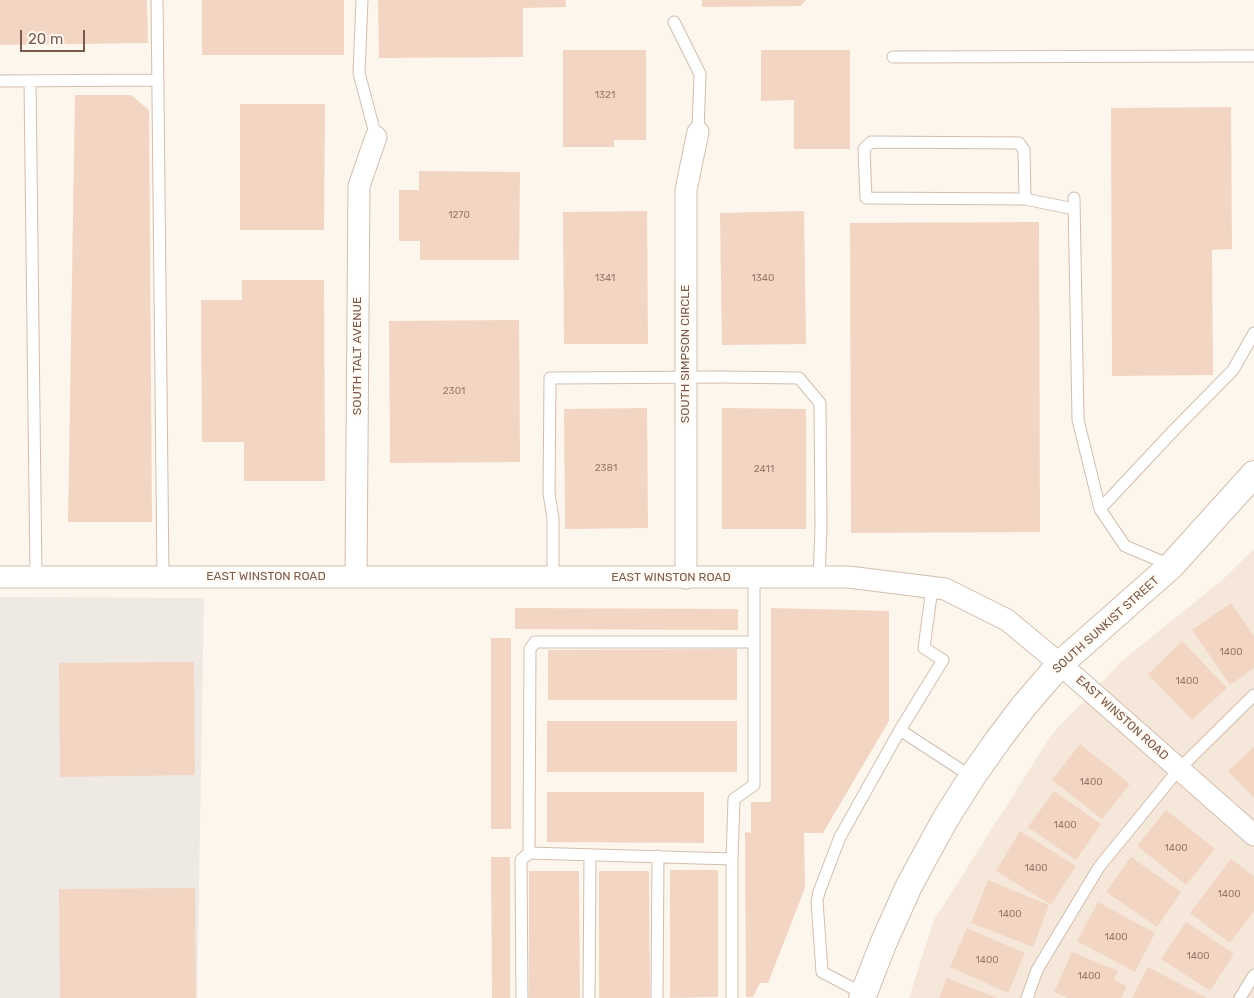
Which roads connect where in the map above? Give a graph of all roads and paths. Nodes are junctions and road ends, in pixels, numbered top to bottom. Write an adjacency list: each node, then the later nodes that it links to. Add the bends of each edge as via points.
1 (157, 0): 6 (lane)
2 (362, 0): 10 (lane, via 359,73)
3 (674, 22): 9 (lane, via 700,74)
4 (1254, 56): 5 (lane)
5 (893, 57)
6 (158, 80): 8 (lane); 19 (lane)
7 (0, 81): 8 (lane)
8 (30, 81): 18 (lane)
9 (698, 132): 13 (street, SOUTH SIMPSON CIRCLE, via 686,190)
10 (376, 138): 20 (street, SOUTH TALT AVENUE, via 359,186)
11 (1025, 199): 11 (lane, via 1024,150 1019,142 871,142 864,149 866,198); 15 (lane, via 1074,203 1078,420)
12 (1254, 333): 15 (lane, via 1233,370)
13 (686, 377): 21 (lane, via 799,378 820,403); 22 (lane, via 550,378 549,493 554,520); 23 (street, SOUTH SIMPSON CIRCLE)
14 (1254, 474): 16 (street, SOUTH SUNKIST STREET)
15 (1100, 509): 16 (lane, via 1125,546)
16 (1171, 566): 27 (street, SOUTH SUNKIST STREET)
17 (0, 577): 18 (street, EAST WINSTON ROAD)
18 (36, 577): 19 (street, EAST WINSTON ROAD)
19 (163, 577): 20 (street, EAST WINSTON ROAD)
20 (356, 577): 22 (street, EAST WINSTON ROAD)
21 (819, 577): 24 (street, EAST WINSTON ROAD); 25 (street, EAST WINSTON ROAD, via 848,577)
22 (554, 578): 23 (street, EAST WINSTON ROAD)
23 (686, 578): 24 (street, EAST WINSTON ROAD)
24 (754, 578): 26 (lane)
25 (932, 588): 27 (street, EAST WINSTON ROAD, via 945,589 1007,620); 29 (lane, via 924,648 943,660)
26 (754, 642): 33 (lane, via 535,642 530,649); 36 (lane, via 754,785 734,799)
27 (1060, 664): 30 (street, EAST WINSTON ROAD); 31 (street, SOUTH SUNKIST STREET, via 1023,707)
28 (1254, 694): 30 (lane)
29 (900, 730): 31 (lane); 38 (lane, via 840,837 817,902 822,972)
30 (1179, 769): 32 (street, EAST WINSTON ROAD); 44 (lane, via 1098,867 1037,970)
31 (972, 777): 38 (street, SOUTH SUNKIST STREET, via 908,888)
32 (1254, 835)
33 (529, 853): 34 (lane); 40 (lane, via 521,860)
34 (590, 855): 35 (lane); 41 (lane)
35 (658, 856): 36 (lane); 42 (lane)
36 (732, 859): 43 (lane)
37 (1254, 975): 39 (lane)
38 (863, 996)
39 (1246, 996)
40 (522, 998)
41 (589, 998)
42 (657, 998)
43 (732, 998)
44 (1027, 998)

